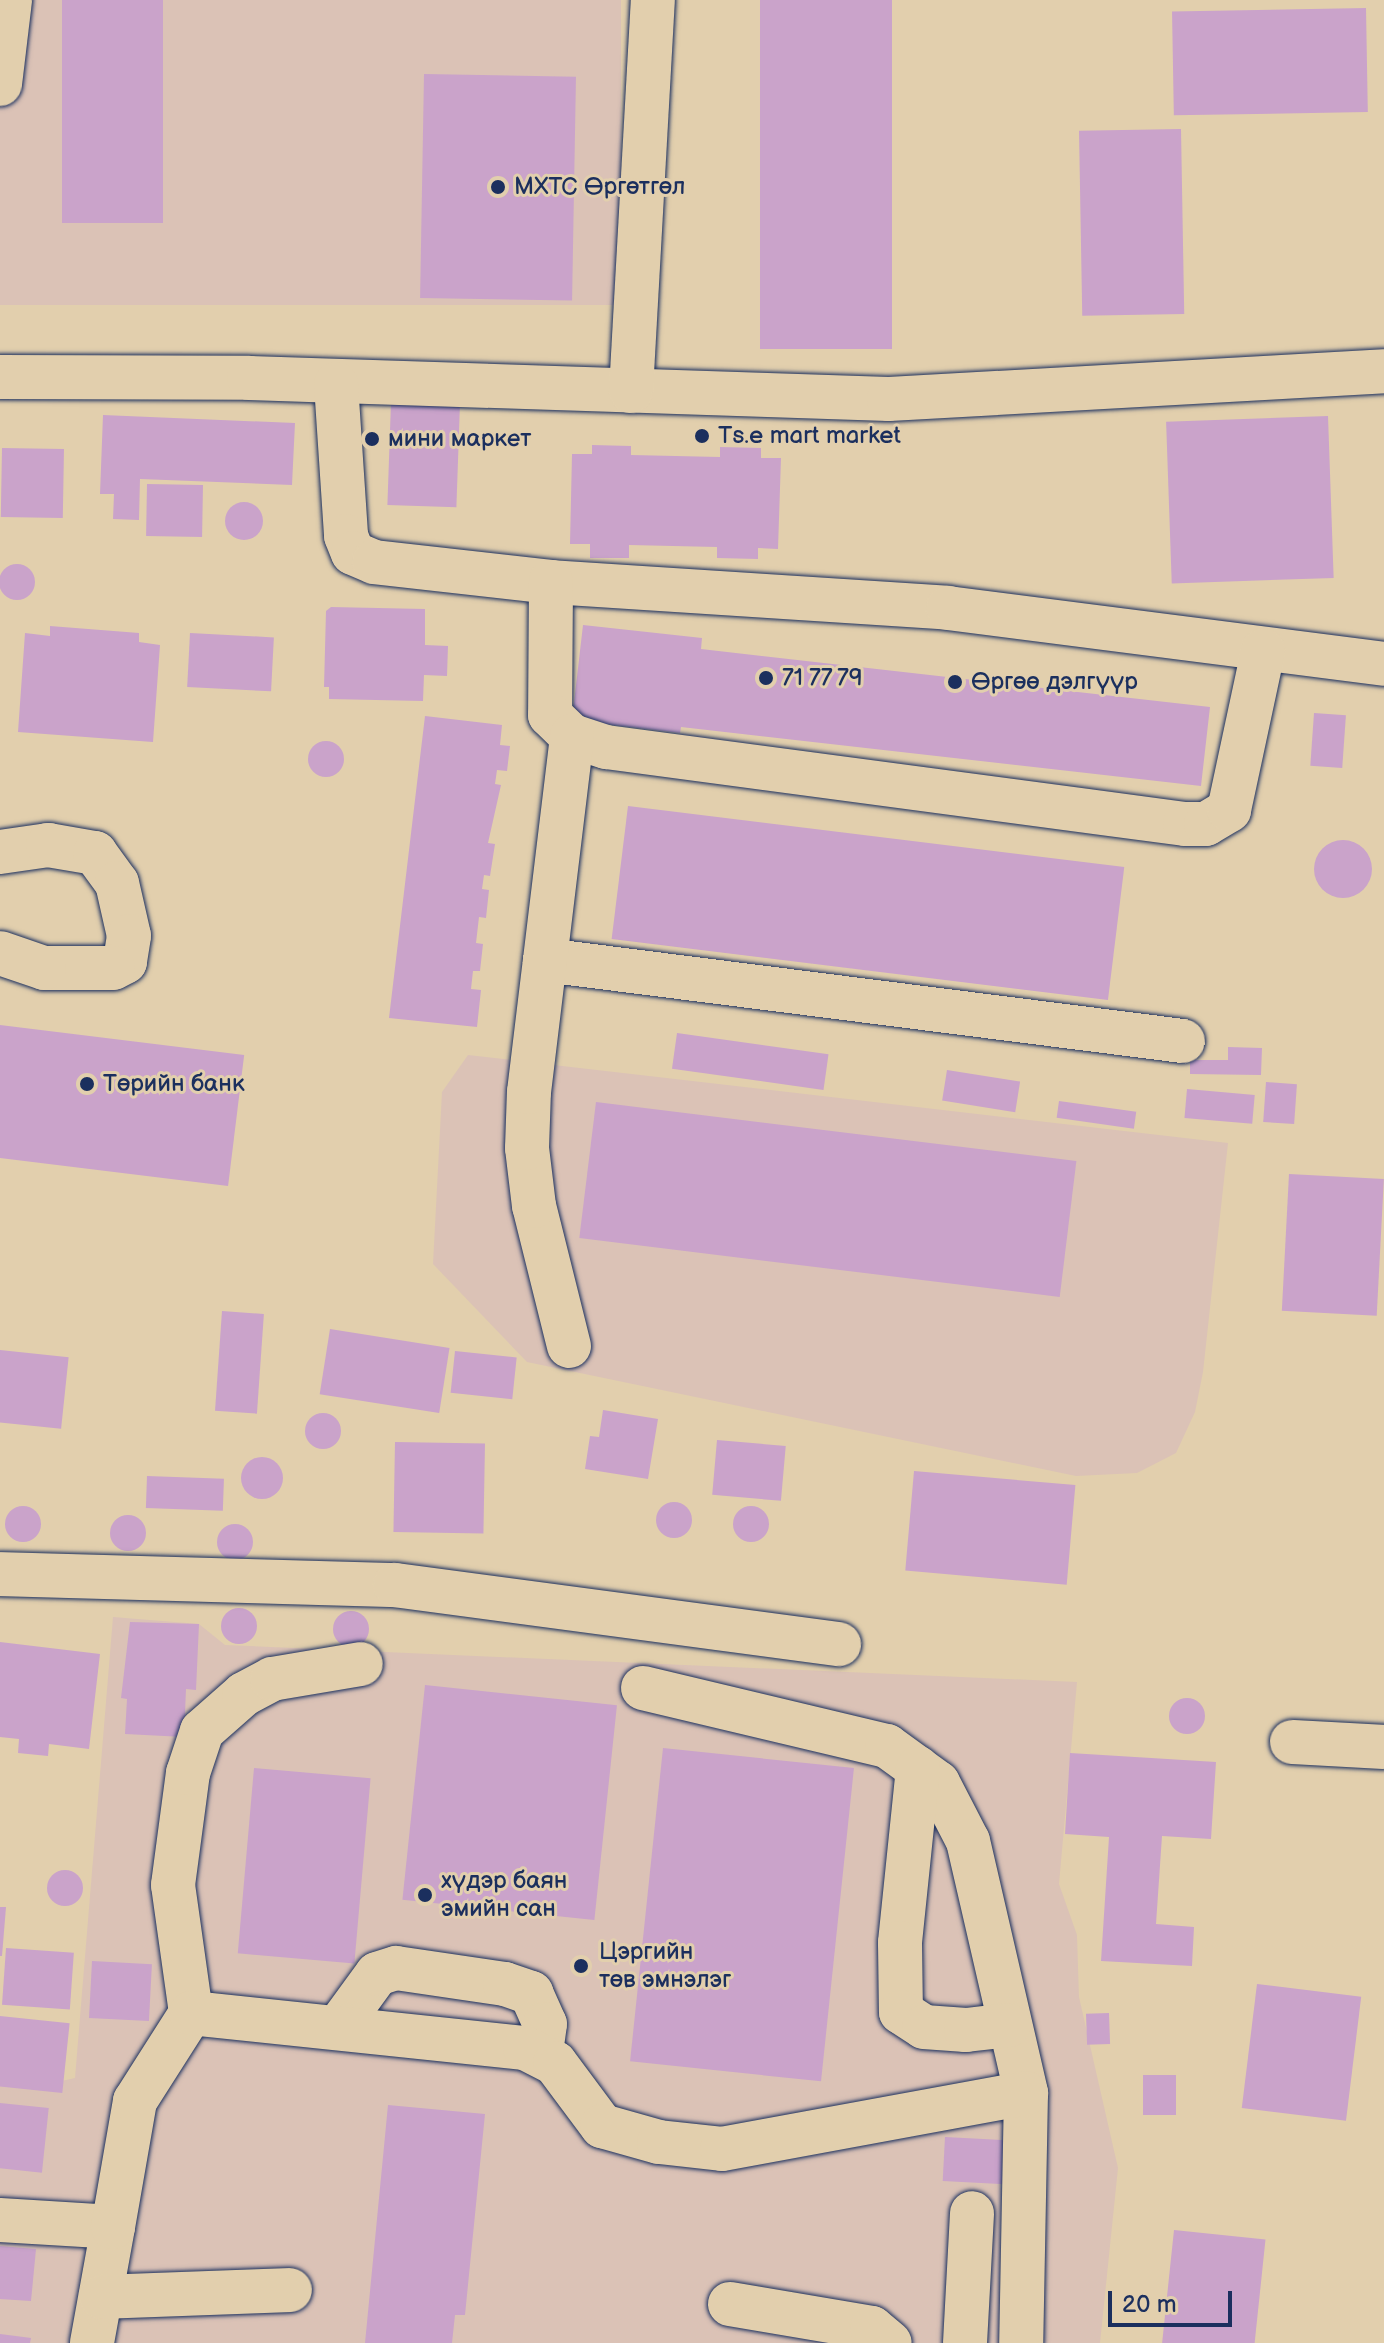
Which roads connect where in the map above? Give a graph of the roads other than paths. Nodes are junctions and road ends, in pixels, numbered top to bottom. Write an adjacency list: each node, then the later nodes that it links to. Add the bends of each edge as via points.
1 (10, 0): 3 (street)
2 (653, 0): 7 (street)
3 (0, 84)
4 (1384, 371): 7 (street, via 889,399)
5 (0, 377): 6 (street)
6 (336, 384): 7 (street); 8 (street, via 346,536 353,553 374,562)
7 (631, 391)
8 (551, 582): 9 (street, via 948,608); 11 (street, via 550,715)
9 (1263, 651): 10 (street); 11 (street, via 1229,810 1206,824 606,747)
10 (1384, 664)
11 (572, 736): 14 (street)
12 (0, 852): 13 (street, via 48,845 95,853 117,883 129,936 125,962 113,968 44,968)
13 (0, 953)
14 (545, 960): 15 (street); 16 (street, via 527,1148 534,1206)
15 (1183, 1041)
16 (569, 1346)
17 (0, 1574): 18 (street, via 395,1585)
18 (839, 1644)
19 (361, 1664): 24 (street, via 272,1679 244,1694 202,1731 188,1773 173,1885)
20 (643, 1688): 23 (street, via 887,1746)
21 (1292, 1742): 22 (street)
22 (1384, 1747)
23 (918, 1768): 25 (street, via 938,1783 968,1841); 25 (street, via 900,1943 901,2012 924,2027)
24 (191, 2013): 26 (street); 31 (street, via 135,2101)
25 (1009, 2025): 28 (street)
26 (339, 2026): 27 (street); 27 (street, via 377,1974 396,1968 505,1984 531,1993 545,2024)
27 (541, 2054): 28 (street, via 555,2063 602,2126 659,2142 722,2149)
28 (1026, 2093): 38 (street)
29 (972, 2213): 37 (street)
30 (0, 2220): 31 (street)
31 (113, 2227): 33 (street)
32 (290, 2290): 33 (street)
33 (101, 2297): 35 (street)
34 (730, 2304): 36 (street, via 872,2328)
35 (92, 2343)
36 (890, 2343)
37 (965, 2343)
38 (1021, 2343)

